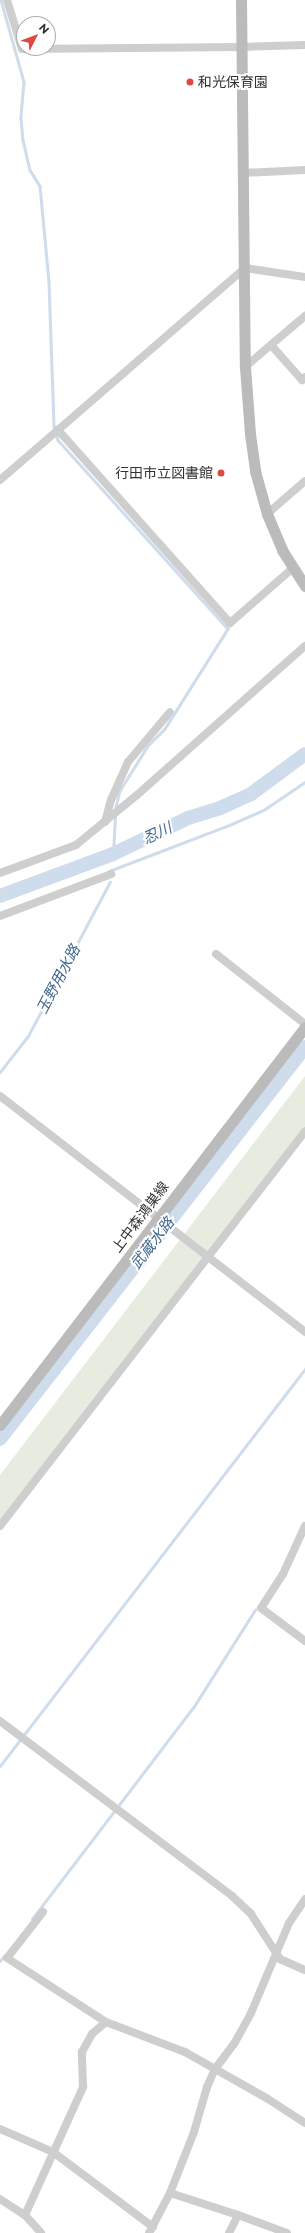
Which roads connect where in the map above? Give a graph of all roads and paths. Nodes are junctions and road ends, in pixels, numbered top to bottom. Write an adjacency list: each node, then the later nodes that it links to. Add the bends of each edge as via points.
1 (7, 0): 4 (street, via 22,49)
2 (241, 0): 4 (street)
3 (305, 45): 4 (street)
4 (242, 47): 6 (street)
5 (305, 170): 6 (street)
6 (242, 173): 7 (street)
7 (245, 268): 8 (street); 11 (street); 13 (street)
8 (305, 278)
9 (304, 320): 10 (street)
10 (271, 345): 11 (street); 12 (street, via 302,380)
11 (245, 367): 16 (street, via 254,464)
12 (305, 377)
13 (58, 430): 14 (street); 17 (street, via 230,623)
14 (0, 480)
15 (305, 481): 16 (street)
16 (267, 514): 17 (street, via 282,550)
17 (293, 568): 18 (street)
18 (305, 586)
19 (305, 646): 21 (street)
20 (170, 712): 21 (street, via 128,762 110,800)
21 (104, 822): 22 (street, via 76,845)
22 (0, 873)
23 (111, 874): 24 (street)
24 (0, 916)
25 (216, 954): 26 (street)
26 (305, 1025): 29 (street, 上中森鴻巣線)
27 (0, 1096): 29 (street)
28 (305, 1131): 30 (street)
29 (160, 1222): 30 (street); 32 (street, 上中森鴻巣線)
30 (208, 1257): 31 (street); 33 (street)
31 (305, 1332)
32 (0, 1425)
33 (0, 1526)
34 (305, 1526): 35 (street, via 283,1574 261,1608)
35 (305, 1642)
36 (0, 1721): 39 (street, via 232,1896 251,1914)
37 (305, 1899): 39 (street, via 289,1923)
38 (43, 1912): 41 (street, via 7,1958)
39 (275, 1954): 40 (street, via 280,1959); 42 (street, via 251,2013 234,2044)
40 (305, 1970)
41 (106, 2022): 42 (street, via 185,2052); 45 (street, via 92,2034 82,2052 83,2087)
42 (215, 2069): 43 (street); 46 (street, via 206,2087 194,2132)
43 (305, 2123)
44 (0, 2129): 45 (street)
45 (53, 2152): 48 (street); 50 (street)
46 (170, 2193): 49 (street); 50 (street)
47 (0, 2199): 48 (street)
48 (25, 2215): 51 (street)
49 (238, 2215): 52 (street); 53 (street)
50 (151, 2230)
51 (41, 2233)
52 (229, 2233)
53 (287, 2233)

